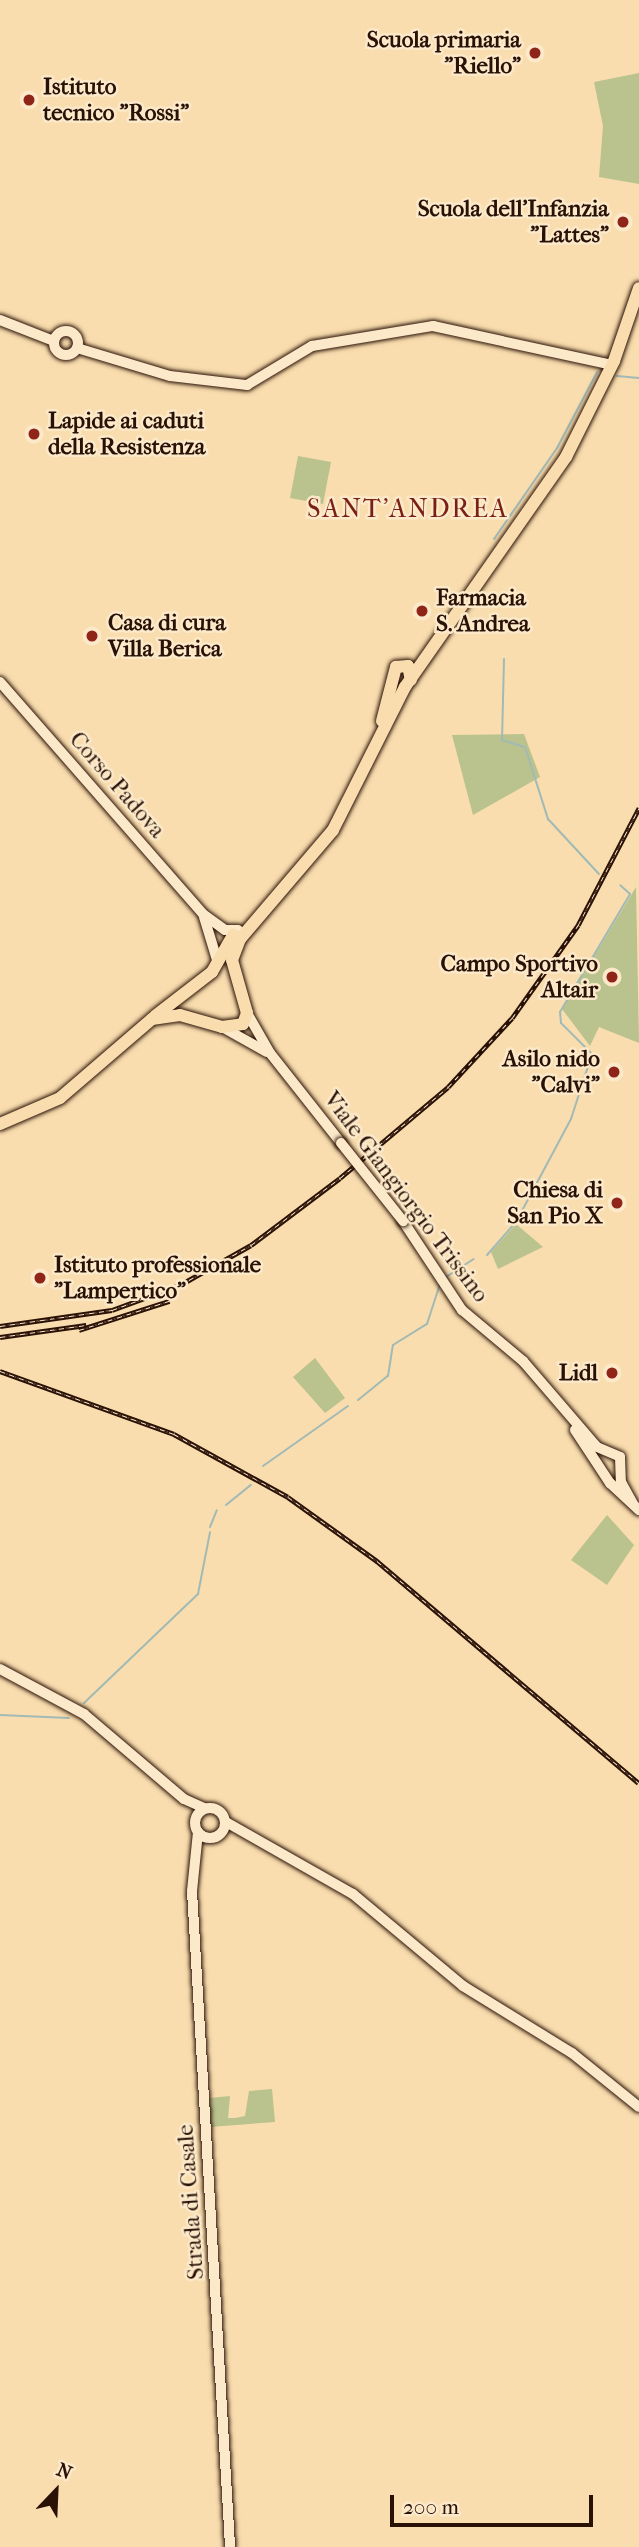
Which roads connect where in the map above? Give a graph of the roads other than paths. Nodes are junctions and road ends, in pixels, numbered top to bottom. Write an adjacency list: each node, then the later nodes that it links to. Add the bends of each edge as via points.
1 (639, 288): 6 (main road)
2 (639, 311): 6 (main road)
3 (0, 320): 4 (street)
4 (54, 341): 5 (street, via 63,355); 5 (street, via 70,331)
5 (77, 348): 6 (street, via 156,370 247,385 312,346 414,326)
6 (613, 363): 7 (main road, via 566,457)
7 (430, 647): 8 (main road); 10 (main road)
8 (408, 666): 9 (main road, via 396,667); 10 (main road)
9 (393, 676): 10 (main road); 12 (main road)
10 (410, 681): 12 (main road)
11 (0, 682): 13 (street, Corso Padova)
12 (373, 748): 14 (main road, via 333,830)
13 (203, 914): 14 (street, Corso Padova); 15 (street, Corso Padova)
14 (235, 938): 15 (main road); 16 (main road, Viale Giangiorgio Trissino, via 233,969)
15 (215, 968): 16 (main road, via 228,976); 17 (main road)
16 (243, 1000): 18 (main road, Viale Giangiorgio Trissino)
17 (176, 1002): 19 (main road); 20 (main road)
18 (247, 1013): 21 (main road, via 241,1026); 22 (street, Viale Giangiorgio Trissino)
19 (180, 1015): 20 (main road, Viale Giangiorgio Trissino); 21 (main road, Viale Giangiorgio Trissino)
20 (143, 1023): 23 (main road, Viale Giangiorgio Trissino)
21 (222, 1027): 22 (street, Viale Giangiorgio Trissino)
22 (270, 1053): 26 (street, Viale Giangiorgio Trissino, bridge, via 428,1253 457,1304 523,1361)
23 (97, 1062): 24 (main road, Viale Giangiorgio Trissino, via 46,1098); 25 (main road, Viale Giangiorgio Trissino, via 61,1098)
24 (0, 1115)
25 (0, 1124)
26 (560, 1407): 27 (street); 28 (street)
27 (610, 1454): 28 (street); 28 (street, via 622,1459)
28 (609, 1472): 29 (street)
29 (636, 1507)
30 (0, 1669): 31 (street, via 84,1714)
31 (184, 1799): 32 (street); 33 (street)
32 (204, 1808): 33 (street); 34 (street, via 217,1809)
33 (195, 1820): 35 (street)
34 (226, 1822): 36 (street); 37 (street)
35 (198, 1832): 36 (street); 38 (street, Strada di Casale)
36 (216, 1837): 37 (street); 38 (street)
37 (247, 1840): 39 (street, via 353,1894 463,1986 572,2053)
38 (197, 1854): 40 (street, Strada di Casale, via 193,1917)
39 (639, 2107)
40 (230, 2547)

